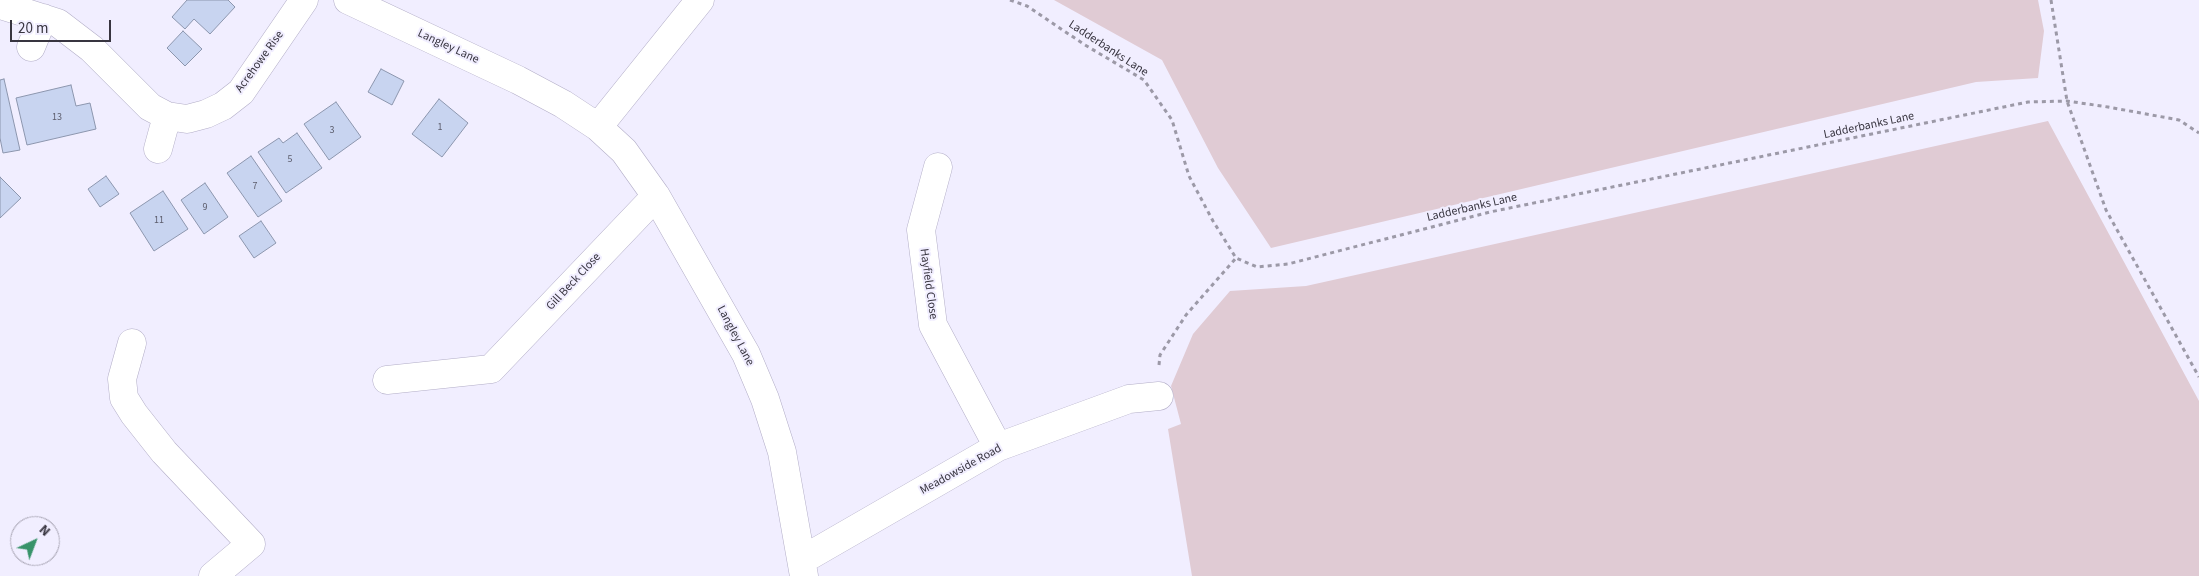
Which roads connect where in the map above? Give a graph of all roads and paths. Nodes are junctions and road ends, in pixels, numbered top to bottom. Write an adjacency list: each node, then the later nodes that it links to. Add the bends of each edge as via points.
1 (304, 0): 10 (street, Acrehowe Rise, via 240,92 223,106 206,114 187,119)
2 (348, 0): 11 (street, Langley Lane, via 518,80)
3 (700, 0): 11 (street)
4 (1010, 0): 16 (path, Ladderbanks Lane, via 1027,6 1144,80 1172,120 1189,176)
5 (2051, 0): 9 (path)
6 (4, 6): 7 (street, Acrehowe Rise)
7 (43, 18): 8 (street); 10 (street, Acrehowe Rise, via 58,23 76,36 150,107)
8 (31, 47)
9 (2067, 101): 12 (path, Ladderbanks Lane, via 2179,120); 16 (path, Ladderbanks Lane, via 2028,102 1490,212 1288,264 1257,267); 19 (path, via 2106,210)
10 (167, 116): 13 (street)
11 (598, 127): 15 (street, Langley Lane, via 624,151)
12 (2199, 133)
13 (158, 149)
14 (938, 167): 22 (street, Hayfield Close, via 921,230 933,325)
15 (656, 196): 20 (street, Gill Beck Close, via 492,369); 23 (street, Langley Lane, via 746,354 765,399 782,452)
16 (1236, 258): 18 (path, via 1186,315)
17 (132, 343): 24 (street, via 122,379 124,398 164,452 252,544)
18 (1160, 355)
19 (2199, 377)
20 (387, 380)
21 (1159, 396): 22 (street, Meadowside Road, via 1129,400)
22 (998, 447): 23 (street, Meadowside Road)
23 (803, 568)
24 (213, 576)

